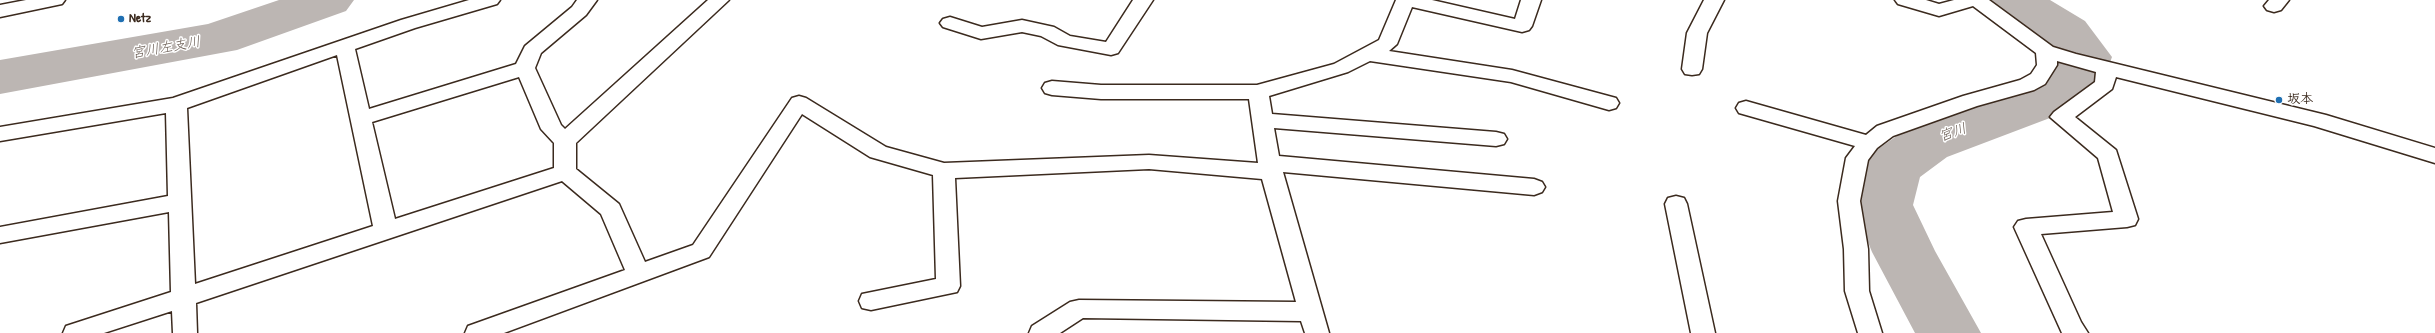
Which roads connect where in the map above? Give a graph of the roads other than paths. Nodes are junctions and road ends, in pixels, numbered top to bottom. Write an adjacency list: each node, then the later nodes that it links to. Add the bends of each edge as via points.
1 (55, 0): 11 (street)
2 (490, 0): 13 (street, via 408,24)
3 (587, 0): 17 (street, via 579,11 532,50)
4 (719, 0): 28 (street)
5 (1143, 0): 12 (street, via 1111,49 1065,41 1047,31 1022,26 981,33)
6 (1406, 0): 7 (street, via 1522,26); 15 (street, via 1387,44)
7 (1531, 0)
8 (1714, 0): 18 (street, via 1697,33)
9 (1905, 0): 10 (street, via 1940,10)
10 (1976, 0): 14 (street)
11 (0, 11)
12 (950, 23)
13 (345, 47): 22 (street); 24 (street)
14 (2046, 51): 16 (street); 29 (street, via 2047,65 2044,73 2027,85 1970,101 1885,131)
15 (1367, 54): 20 (street, via 1341,68); 21 (street, via 1512,76)
16 (2104, 67): 30 (street, via 2319,120); 49 (street, via 2105,84 2096,94 2061,118 2108,155 2127,219 2026,227)
17 (525, 68): 24 (street); 28 (street, via 552,129)
18 (1692, 69)
19 (1052, 88): 20 (street, via 1101,92)
20 (1258, 92): 25 (street)
21 (1610, 103)
22 (176, 104): 26 (street); 35 (street)
23 (1746, 108): 29 (street)
24 (362, 118): 37 (street)
25 (1262, 120): 27 (street); 31 (street)
26 (0, 134)
27 (1496, 139)
28 (565, 141): 33 (street)
29 (1869, 143): 48 (street, via 1858,158 1849,201 1856,249 1857,291)
30 (2435, 156)
31 (1270, 168): 32 (street, via 1149,162); 34 (street); 42 (street)
32 (944, 171): 39 (street, via 878,152 799,103 701,251); 41 (street, via 948,286)
33 (565, 172): 37 (street); 39 (street, via 611,210)
34 (1534, 186)
35 (180, 202): 38 (street); 40 (street)
36 (1676, 204): 47 (street)
37 (386, 231): 40 (street)
38 (0, 235)
39 (638, 273): 45 (street)
40 (184, 297): 43 (street); 44 (street)
41 (871, 301)
42 (1314, 322): 46 (street, via 1079,309)
43 (75, 333)
44 (185, 333)
45 (477, 333)
46 (1041, 333)
47 (1703, 333)
48 (1870, 333)
49 (2076, 333)

